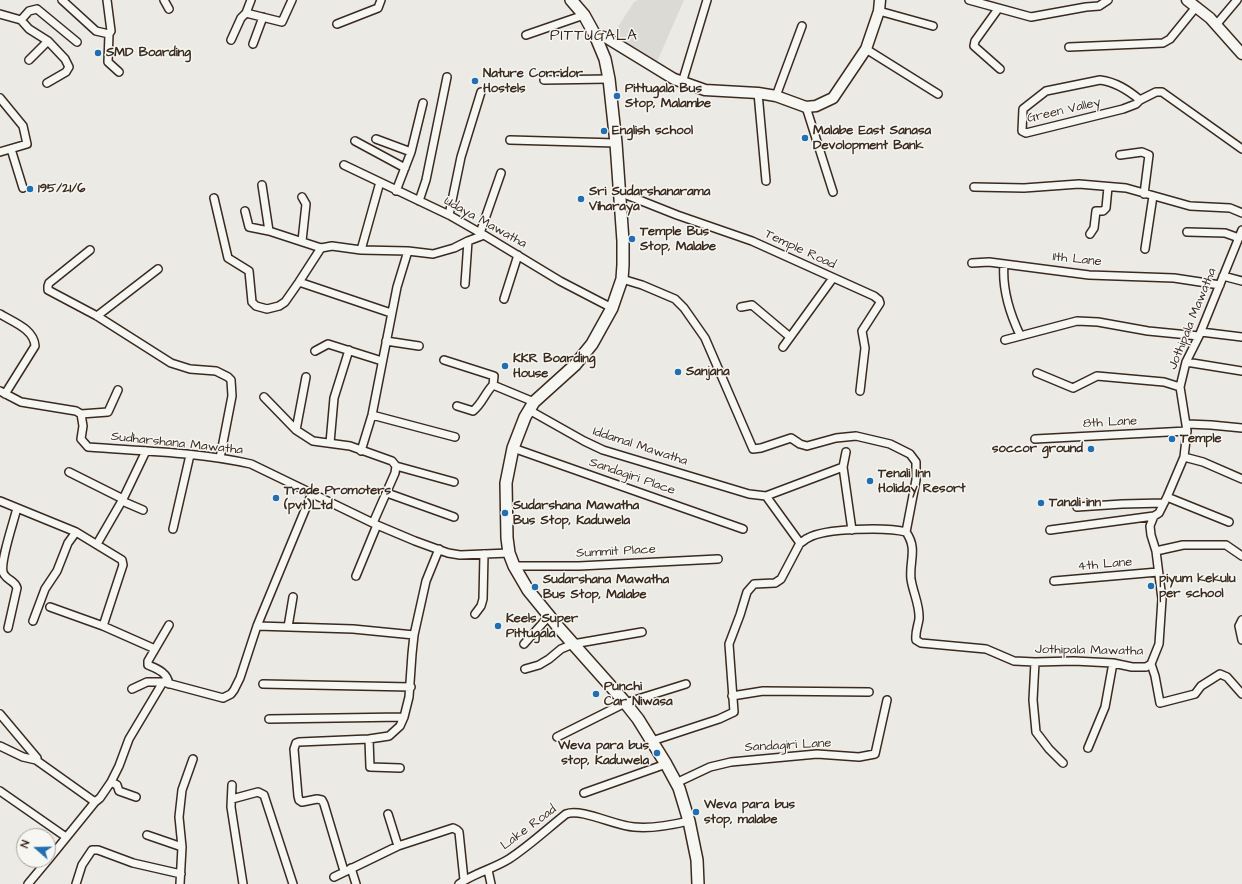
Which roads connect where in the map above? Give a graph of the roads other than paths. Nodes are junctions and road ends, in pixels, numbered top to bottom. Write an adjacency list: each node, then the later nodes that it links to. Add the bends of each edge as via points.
1 (62, 0): 27 (street, via 96,31)
2 (107, 0): 27 (street, via 111,30)
3 (164, 0): 15 (street)
4 (251, 0): 18 (street)
5 (292, 0): 21 (street, via 282,22)
6 (381, 0): 23 (street, via 378,8)
7 (571, 0): 20 (main road)
8 (707, 0): 44 (street)
9 (880, 0): 17 (main road)
10 (969, 0): 16 (street)
11 (1108, 0): 16 (street, via 1099,6 1031,17)
12 (1187, 0): 14 (main road)
13 (1237, 0): 24 (street)
14 (1196, 7): 24 (main road); 34 (street, via 1170,40 1163,43)
15 (169, 9)
16 (998, 9): 38 (street, via 974,46)
17 (879, 11): 26 (street); 35 (main road)
18 (246, 13): 21 (street); 30 (street)
19 (0, 14): 22 (street)
20 (584, 15): 28 (street); 29 (main road)
21 (263, 17): 33 (street)
22 (21, 20): 31 (street, via 29,29); 32 (street, via 28,11 37,9)
23 (337, 24)
24 (1216, 25): 36 (main road)
25 (802, 26): 48 (street)
26 (933, 26)
27 (109, 34): 39 (street, via 108,62)
28 (526, 35)
29 (595, 35): 41 (main road, via 605,59); 44 (main road, via 607,38)
30 (231, 40)
31 (48, 41): 37 (street); 43 (street, via 69,67 66,72)
32 (77, 42)
33 (253, 44)
34 (1069, 47)
35 (866, 49): 47 (street); 52 (main road, via 833,98 816,106)
36 (1242, 54)
37 (29, 60)
38 (1000, 69)
39 (119, 72)
40 (447, 77): 78 (street, via 426,180)
41 (609, 79): 42 (street); 56 (main road)
42 (544, 80)
43 (48, 83)
44 (682, 83): 46 (main road, via 706,90)
45 (481, 92): 81 (street, via 461,157)
46 (758, 94): 48 (main road); 65 (street)
47 (938, 94)
48 (776, 96): 52 (main road)
49 (0, 98): 57 (street, via 23,126 27,144)
50 (1140, 100): 50 (street, Green Valley, via 1123,87 1100,80 1046,91 1023,109 1022,131 1026,133 1111,113 1130,107); 58 (street, Green Valley, via 1156,92 1162,92)
51 (423, 103): 60 (street)
52 (806, 107): 73 (street)
53 (376, 139): 60 (street)
54 (510, 140): 56 (street)
55 (355, 141): 63 (street)
56 (616, 143): 72 (main road)
57 (11, 149): 59 (street); 70 (street)
58 (1242, 149)
59 (0, 152)
60 (411, 152): 63 (street)
61 (1120, 154): 74 (street, via 1142,152 1149,155)
62 (344, 165): 66 (street, Udaya Mawatha)
63 (405, 168): 71 (street)
64 (501, 173): 85 (street)
65 (766, 181)
66 (380, 182): 71 (street, Udaya Mawatha); 93 (street)
67 (262, 185): 83 (street)
68 (974, 187): 69 (street, via 1024,188 1079,184)
69 (1108, 187): 74 (street, via 1126,188); 86 (street, via 1106,208 1104,211 1096,211 1094,228)
70 (23, 188)
71 (396, 191): 78 (street, Udaya Mawatha)
72 (619, 192): 100 (street, Temple Road, via 752,241); 101 (main road, via 624,265)
73 (833, 192)
74 (1144, 194): 75 (street)
75 (1153, 196): 80 (street, via 1190,206 1230,208); 91 (street)
76 (302, 197): 88 (street, via 306,204)
77 (214, 198): 103 (street, via 228,258 249,271 252,302 256,306 267,309 279,306 285,302)
78 (419, 201): 81 (street, Udaya Mawatha)
79 (245, 211): 83 (street, via 249,227)
80 (1242, 213)
81 (449, 215): 85 (street, Udaya Mawatha)
82 (1242, 230): 87 (street, Jothipala Mawatha)
83 (268, 231): 88 (street)
84 (1187, 232): 87 (street, via 1225,234)
85 (482, 234): 89 (street); 95 (street, Udaya Mawatha)
86 (1090, 234)
87 (1240, 240): 99 (street, Jothipala Mawatha)
88 (302, 241): 90 (street)
89 (468, 241): 94 (street, via 433,254); 104 (street)
90 (321, 248): 93 (street, via 332,246); 103 (street)
91 (1145, 249)
92 (90, 250): 111 (street, via 49,283 48,290)
93 (361, 250): 94 (street)
94 (408, 251): 109 (street)
95 (518, 255): 106 (street); 108 (street, Udaya Mawatha, via 560,281)
96 (972, 263): 97 (street, 11th Lane)
97 (1004, 264): 105 (street, 11th Lane, via 1089,275 1174,278); 113 (street, via 1004,283)
98 (158, 269): 111 (street)
99 (1223, 276): 102 (street); 105 (street, Jothipala Mawatha)
100 (833, 278): 114 (street); 131 (street, Temple Road, via 879,300 880,303 862,331 865,348)
101 (622, 279): 108 (main road); 174 (street, via 675,300 684,308 704,338 752,449 791,438 807,446 836,438 856,436 890,444 910,454 916,462 916,480)
102 (1242, 281)
103 (299, 282): 109 (street)
104 (464, 284)
105 (1220, 285): 112 (street, Jothipala Mawatha)
106 (504, 299)
107 (741, 307): 114 (street, via 752,305)
108 (612, 308): 135 (main road, via 592,344 575,365)
109 (391, 313): 117 (street)
110 (0, 314): 132 (street, via 28,332 35,340 35,346)
111 (97, 316): 150 (street, via 171,363 190,369 216,371 231,380 232,396)
112 (1200, 334): 113 (street, via 1148,331 1077,321); 115 (street); 124 (street, Jothipala Mawatha)
113 (1020, 335): 116 (street)
114 (790, 337): 119 (street)
115 (1242, 337)
116 (1005, 340)
117 (386, 341): 118 (street); 123 (street)
118 (419, 346)
119 (783, 346)
120 (348, 350): 121 (street, via 328,344); 123 (street); 143 (street, via 334,398)
121 (315, 351)
122 (444, 360): 128 (street, via 494,376)
123 (382, 361): 137 (street)
124 (1186, 362): 125 (street); 129 (street, Jothipala Mawatha)
125 (1242, 371)
126 (1037, 373): 129 (street, via 1073,388 1097,376 1164,382)
127 (306, 377): 140 (street)
128 (493, 385): 134 (street, via 477,408 472,411); 135 (street, Iddamal Mawatha)
129 (1180, 386): 138 (street, Jothipala Mawatha)
130 (118, 390): 136 (street, via 108,412)
131 (860, 391)
132 (2, 392): 136 (street, via 21,402)
133 (264, 396): 140 (street)
134 (457, 406)
135 (532, 406): 144 (main road); 158 (street, Iddamal Mawatha, via 584,441 603,450 749,494)
136 (81, 414): 146 (street, Sudharshana Mawatha, via 81,440 88,447)
137 (372, 415): 141 (street); 145 (street)
138 (1187, 428): 139 (street, 8th Lane, via 1211,425); 142 (street, 8th Lane); 149 (street, Jothipala Mawatha)
139 (1242, 428)
140 (296, 430): 143 (street, via 313,441)
141 (455, 437)
142 (1035, 439)
143 (330, 443): 145 (street, via 350,446)
144 (513, 448): 170 (street, Sandagiri Place); 179 (main road, via 506,483 506,532)
145 (361, 451): 151 (street, via 392,461)
146 (146, 452): 148 (street, Sudharshana Mawatha); 159 (street)
147 (846, 452): 152 (street)
148 (190, 455): 150 (street, Sudharshana Mawatha); 169 (street)
149 (1184, 457): 154 (street, via 1203,462); 160 (street, Jothipala Mawatha)
150 (220, 458): 156 (street, Sudharshana Mawatha, via 251,464)
151 (396, 466): 155 (street); 157 (street)
152 (843, 467): 158 (street); 171 (street)
153 (69, 472): 159 (street)
154 (1242, 479)
155 (454, 482)
156 (312, 493): 168 (street, Sudharshana Mawatha); 196 (street)
157 (387, 493): 166 (street); 168 (street)
158 (766, 496): 175 (street)
159 (122, 500): 164 (street); 176 (street)
160 (1166, 500): 162 (street); 165 (street, Jothipala Mawatha, via 1159,513); 167 (street)
161 (0, 501): 163 (street)
162 (1077, 507)
163 (17, 508): 173 (street); 181 (street)
164 (143, 510)
165 (1154, 516): 172 (street); 178 (street, Jothipala Mawatha, via 1150,526)
166 (454, 517)
167 (1229, 522)
168 (375, 524): 177 (street, Sudharshana Mawatha); 186 (street)
169 (173, 529)
170 (742, 529)
171 (852, 530): 174 (street, via 896,529); 175 (street, via 828,532 809,537)
172 (1050, 530)
173 (76, 532): 176 (street); 192 (street, via 45,589)
174 (906, 532): 205 (street, Jothipala Mawatha, via 913,546 911,578 919,618 916,640 921,643 986,650 1014,661)
175 (800, 543): 216 (street, via 781,579 775,583 754,584 747,592 729,644)
176 (97, 544): 195 (street, via 122,560 123,565)
177 (439, 549): 180 (street, Sudharshana Mawatha, via 460,555); 200 (street, via 426,581)
178 (1156, 551): 182 (street, via 1183,545 1226,545); 185 (street, Jothipala Mawatha)
179 (509, 553): 180 (street, Sudharshana Mawatha); 184 (main road)
180 (484, 554): 190 (street, via 483,599)
181 (2, 555): 198 (street, via 4,576 16,584 17,588)
182 (1242, 556)
183 (718, 559): 184 (street, Summit Place, via 579,566)
184 (514, 566): 191 (main road, via 525,586)
185 (1158, 572): 187 (street, 4th Lane); 207 (street, Jothipala Mawatha, via 1162,599 1159,644)
186 (356, 576)
187 (1054, 581)
188 (293, 597): 197 (street)
189 (50, 607): 195 (street)
190 (475, 614)
191 (549, 616): 202 (street); 203 (main road)
192 (33, 620)
193 (1242, 620): 201 (street, via 1239,626)
194 (169, 625): 204 (street)
195 (103, 626): 204 (street)
196 (257, 626): 197 (street); 209 (street, via 240,678 231,694 223,698)
197 (288, 627): 200 (street, via 354,629)
198 (8, 628)
199 (642, 632): 203 (street)
200 (414, 635): 212 (street)
201 (1242, 640)
202 (524, 644)
203 (573, 644): 208 (street, via 560,649 549,660); 218 (main road)
204 (155, 649): 209 (street, via 148,665 163,672 168,679)
205 (1035, 662): 206 (street, Jothipala Mawatha); 229 (street, via 1033,700 1036,732 1048,749)
206 (1112, 663): 207 (street, Jothipala Mawatha, via 1132,667 1146,667); 226 (street, via 1105,707)
207 (1151, 664): 215 (street, via 1160,703 1195,694 1201,686 1220,674 1227,677)
208 (525, 669)
209 (166, 683): 213 (street, via 147,682); 232 (street, via 129,739 120,766)
210 (263, 684): 212 (street)
211 (686, 684): 218 (street)
212 (411, 687): 220 (street)
213 (132, 689)
214 (869, 692): 216 (street, via 763,691)
215 (1242, 694)
216 (732, 696): 224 (street, via 734,712)
217 (887, 700): 233 (street, Sandagiri Lane, via 875,754 858,757 817,754 731,762 710,767)
218 (625, 703): 222 (street); 224 (main road)
219 (0, 714): 228 (street, via 37,758)
220 (404, 717): 221 (street); 223 (street, via 400,726 389,736)
221 (269, 719)
222 (557, 737)
223 (369, 739): 231 (street, via 370,767); 250 (street, via 299,742 294,749 299,800 322,800)
224 (652, 741): 230 (main road)
225 (0, 746): 228 (street)
226 (1088, 748)
227 (193, 759): 245 (street, via 182,790 179,817)
228 (36, 760): 239 (street)
229 (1063, 763)
230 (666, 764): 233 (main road); 236 (street)
231 (400, 768)
232 (111, 782): 237 (street, via 118,784 119,791); 239 (street)
233 (676, 783): 241 (main road)
234 (232, 785): 238 (street)
235 (0, 792): 243 (street)
236 (584, 793)
237 (136, 797)
238 (232, 799): 257 (street, via 231,807); 258 (street, via 258,792 264,795)
239 (95, 802): 243 (street)
240 (388, 814): 244 (street)
241 (689, 821): 249 (street, Lake Road, via 635,828 571,812 509,859); 261 (main road, via 697,860)
242 (147, 835): 245 (street)
243 (66, 837): 246 (street)
244 (398, 846): 248 (street); 253 (street, via 453,828 457,830)
245 (182, 847): 251 (street)
246 (56, 850)
247 (41, 868): 254 (street)
248 (351, 868): 250 (street); 259 (street)
249 (488, 870): 253 (street, Lake Road); 260 (street)
250 (344, 871): 252 (street)
251 (181, 874): 255 (street, via 92,850 82,865); 256 (street)
252 (334, 877)
253 (462, 882)
254 (28, 884)
255 (76, 884)
256 (180, 884)
257 (243, 884)
258 (293, 884)
259 (356, 884)
260 (491, 884)
261 (698, 884)

